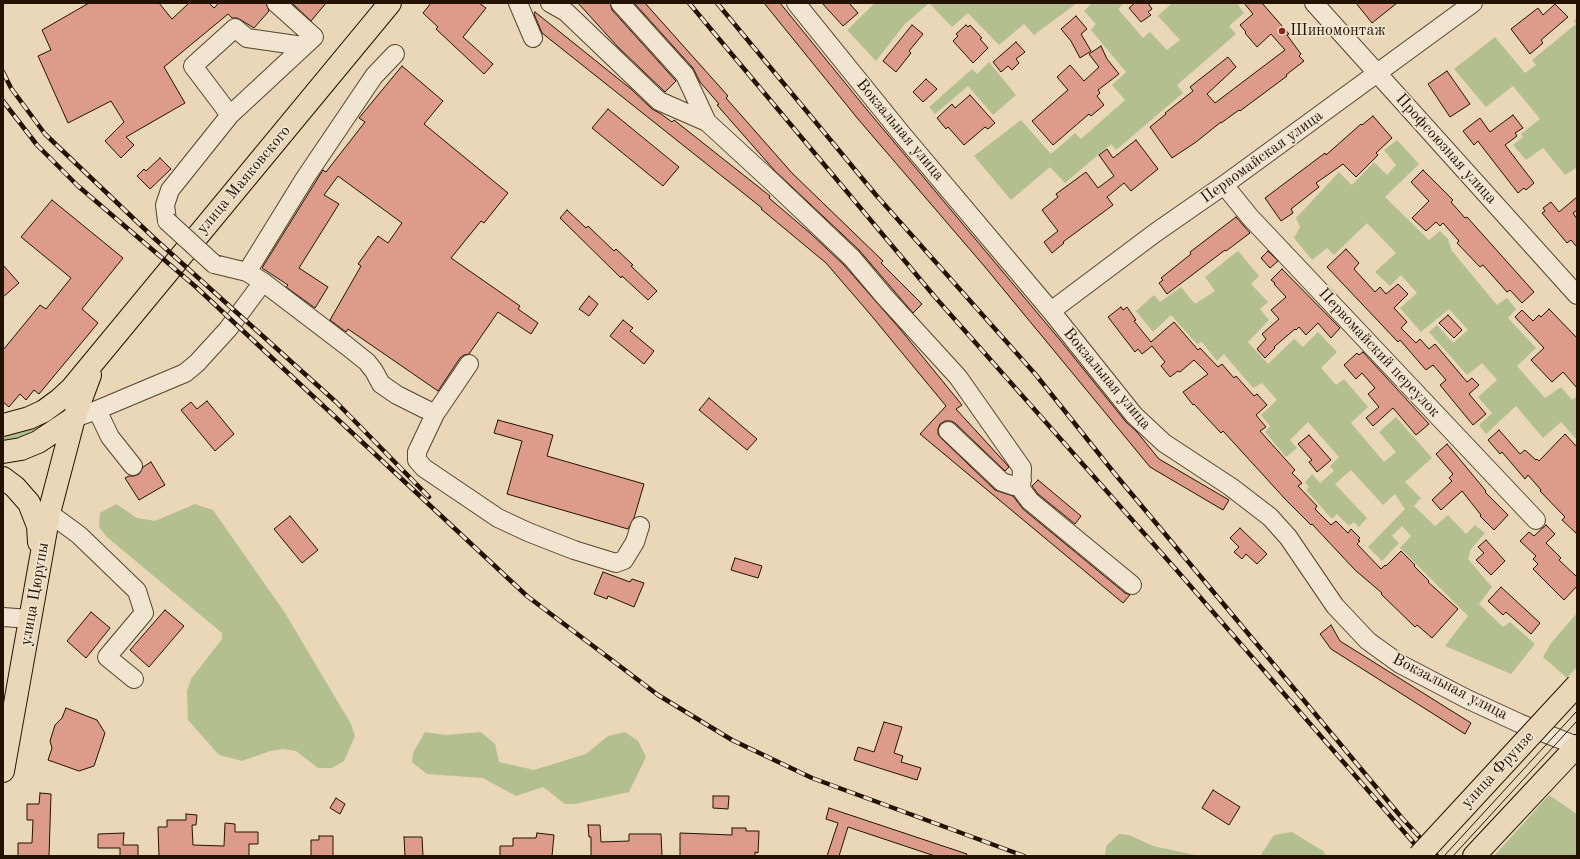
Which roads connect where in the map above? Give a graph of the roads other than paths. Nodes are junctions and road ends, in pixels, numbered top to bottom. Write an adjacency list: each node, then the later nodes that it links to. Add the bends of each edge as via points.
1 (276, 3): 11 (street, via 314,37)
2 (390, 3): 21 (main road, улица Маяковского)
3 (518, 3): 10 (street)
4 (550, 3): 9 (street)
5 (620, 3): 15 (street, via 685,75)
6 (796, 3): 20 (street, Вокзальная улица)
7 (1314, 3): 13 (street, Профсоюзная улица)
8 (1473, 3): 13 (street, Первомайская улица)
9 (562, 8): 15 (street, via 659,101)
10 (533, 38)
11 (303, 46): 14 (street); 14 (street, via 248,38 235,28 194,66)
12 (395, 54): 17 (street, via 374,76 305,178)
13 (1378, 73): 16 (street, Первомайская улица); 19 (street, Профсоюзная улица)
14 (230, 115): 17 (street, bridge, via 170,190 165,205 168,220 214,264)
15 (707, 122): 31 (street, via 852,258 958,377 1022,468)
16 (1224, 185): 20 (street, Первомайская улица); 33 (street, Первомайский переулок, via 1250,218)
17 (247, 272): 18 (street)
18 (263, 282): 23 (street, via 228,329 185,374); 24 (street, via 362,358 382,384 397,395)
19 (1577, 295)
20 (1051, 311): 41 (street, Вокзальная улица, via 1134,415 1164,443 1231,487 1270,517 1288,537 1335,606 1368,641 1400,664 1467,698 1519,723)
21 (98, 357): 25 (main road, улица Цюрупы); 26 (main road, via 72,388 44,411)
22 (469, 364): 24 (street)
23 (96, 410): 25 (street); 29 (street, via 110,437)
24 (435, 414): 34 (street, via 417,452 417,460 424,468 498,518 574,550 616,563 624,560 635,542)
25 (74, 418): 28 (main road, via 38,442 21,449); 32 (main road, улица Цюрупы)
26 (3, 425)
27 (948, 431): 31 (street, via 1002,482 1014,486)
28 (3, 452)
29 (133, 466)
30 (3, 478): 35 (main road, via 29,503 38,526)
31 (1022, 480): 36 (street, via 1021,489 1030,501)
32 (49, 513): 35 (main road, улица Цюрупы); 39 (street, via 79,535 137,591 144,613 107,657)
33 (1536, 520)
34 (640, 526)
35 (40, 567): 38 (main road, улица Цюрупы)
36 (1132, 585)
37 (3, 616): 38 (street)
38 (30, 619): 42 (main road, улица Цюрупы)
39 (134, 679)
40 (1577, 685): 43 (main road, улица Фрунзе, bridge)
41 (1577, 746): 44 (main road)
42 (3, 771)
43 (1419, 856)
44 (1474, 856)

